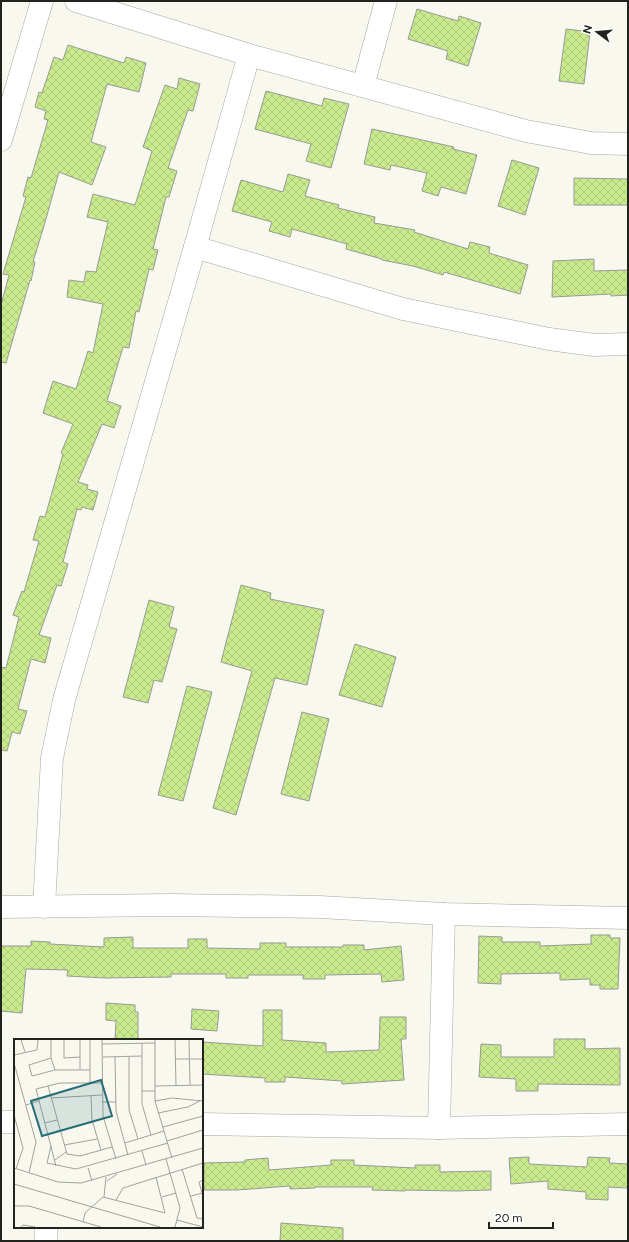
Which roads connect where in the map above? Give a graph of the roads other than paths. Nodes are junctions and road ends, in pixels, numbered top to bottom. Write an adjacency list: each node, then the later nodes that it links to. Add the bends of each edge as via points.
1 (42, 1): 6 (street)
2 (76, 1): 4 (street)
3 (386, 1): 5 (street)
4 (249, 55): 5 (street); 8 (street)
5 (363, 86): 7 (street, via 526,131 591,143)
6 (1, 140)
7 (628, 144)
8 (195, 247): 9 (street, via 403,309 549,338 594,344); 11 (street, via 64,700 52,758)
9 (628, 344)
10 (1, 907): 11 (street)
11 (44, 907): 12 (street, via 320,907)
12 (444, 914): 13 (street); 18 (street)
13 (628, 918)
14 (1, 1122): 15 (street)
15 (14, 1122)
16 (203, 1124): 18 (street)
17 (628, 1124): 18 (street)
18 (439, 1128)
19 (46, 1228): 20 (street)
20 (46, 1241)

